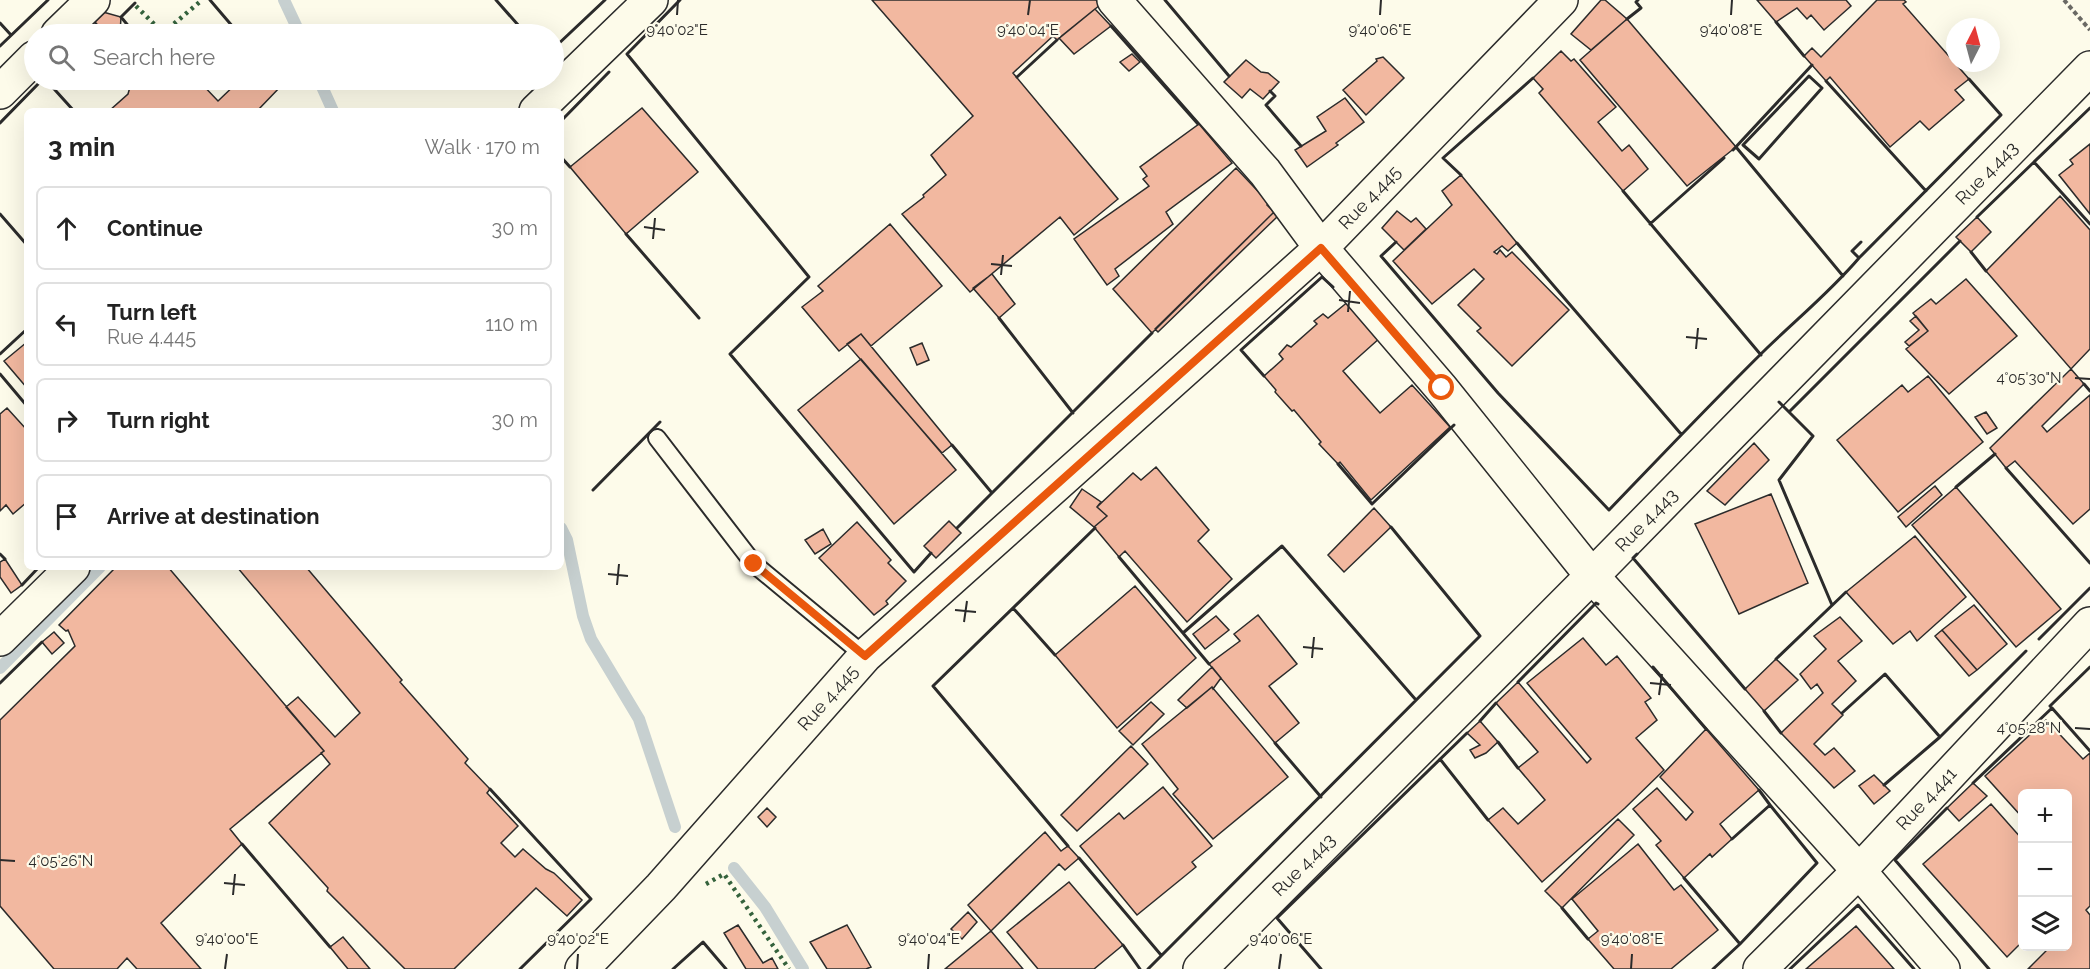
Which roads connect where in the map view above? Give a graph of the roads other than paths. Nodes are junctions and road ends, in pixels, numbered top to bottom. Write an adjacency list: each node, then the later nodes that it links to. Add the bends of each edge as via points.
1 (93, 0): 5 (street)
2 (651, 0): 8 (street)
3 (1114, 0): 12 (street, via 1265,172)
4 (1561, 0): 12 (street, Rue 4.445)
5 (68, 24)
6 (24, 68): 10 (street)
7 (2090, 68): 15 (street, Rue 4.443)
8 (564, 84)
9 (558, 90): 11 (street)
10 (0, 92)
11 (539, 108)
12 (1321, 248): 15 (street, via 1442,388); 18 (street, Rue 4.445)
13 (657, 438): 18 (lane, via 754,564)
14 (70, 570): 17 (street)
15 (1592, 576): 19 (street); 21 (street, Rue 4.443)
16 (2090, 624): 19 (street, Rue 4.441)
17 (0, 639)
18 (865, 656): 20 (street, Rue 4.445)
19 (1859, 871): 22 (street, Rue 4.441); 23 (street)
20 (582, 969)
21 (1200, 969)
22 (1760, 969)
23 (1943, 969)

